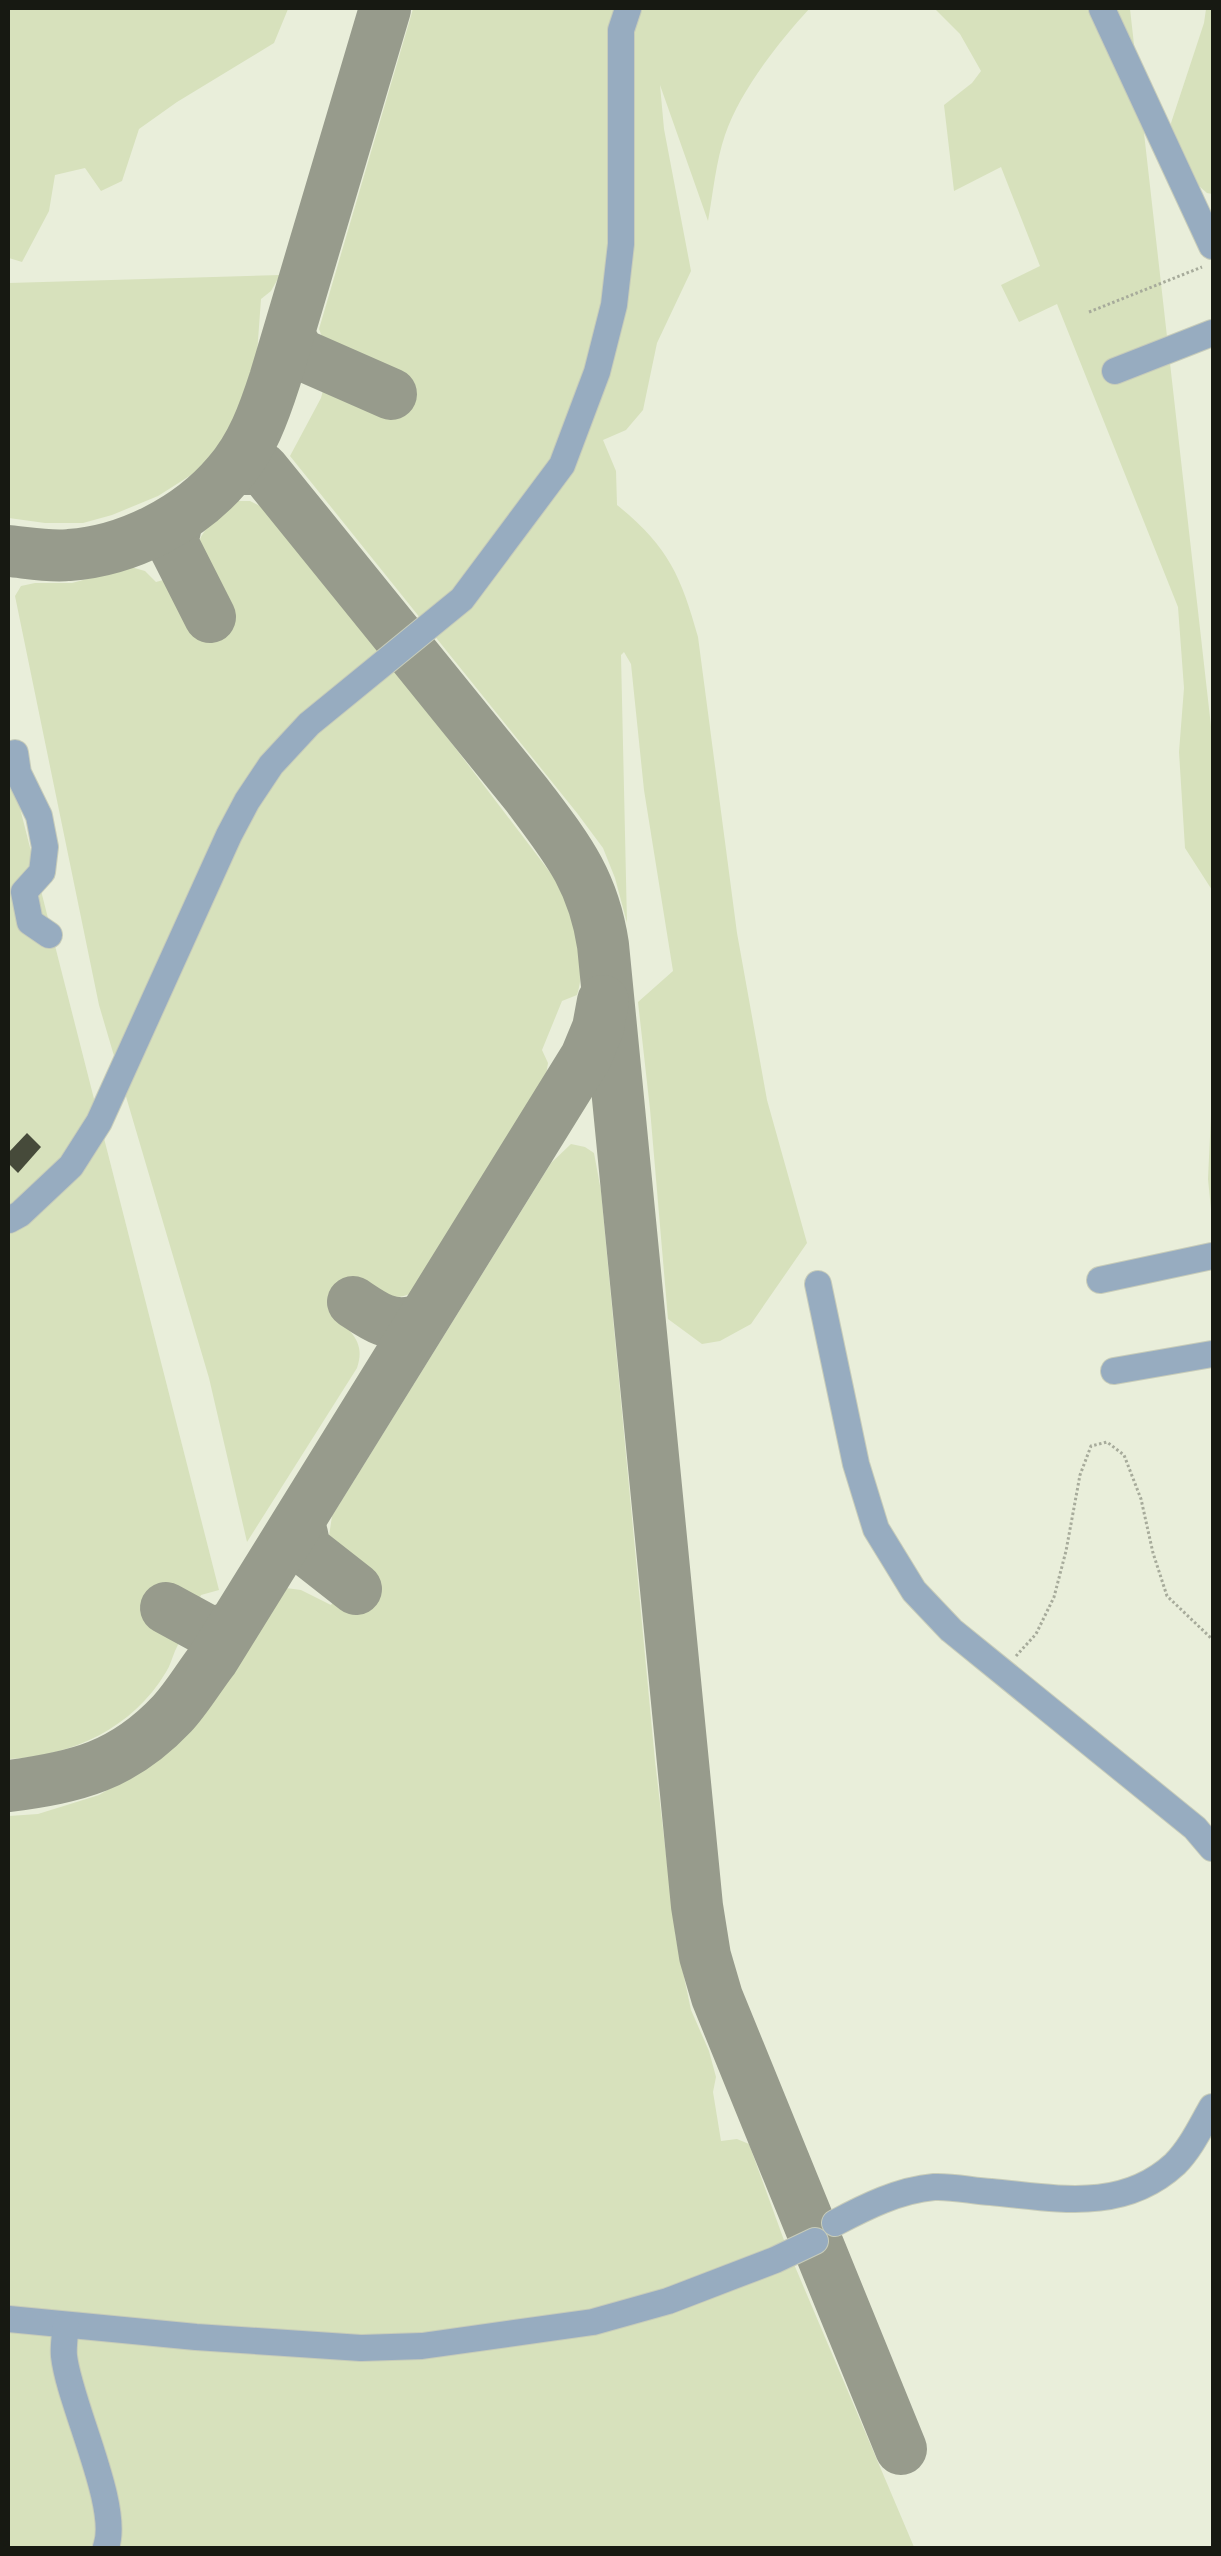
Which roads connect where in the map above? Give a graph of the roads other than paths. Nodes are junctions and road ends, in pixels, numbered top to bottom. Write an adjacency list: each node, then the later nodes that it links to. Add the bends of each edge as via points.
1 (628, 9): 8 (lane, via 621,30 621,244 614,305 597,372 562,465 462,599 309,724 271,765 229,835 99,1122 71,1166 20,1214)
2 (1102, 9): 3 (lane)
3 (1208, 256)
4 (1212, 333): 5 (lane)
5 (1115, 371)
6 (15, 753): 7 (lane, via 18,773 39,816 45,847 42,872 24,892 30,922)
7 (49, 935)
8 (9, 1220)
9 (1212, 1256): 10 (lane)
10 (1100, 1280)
11 (818, 1284): 14 (lane, via 856,1464 870,1511 876,1529 914,1591 951,1630 1195,1828)
12 (1212, 1354): 13 (lane)
13 (1114, 1371)
14 (1212, 1848)
15 (1212, 2107): 16 (lane, via 1192,2142 1175,2163 1151,2182 1126,2194 1056,2198 934,2187 866,2206)
16 (835, 2223)
17 (815, 2241): 19 (lane, via 776,2260 668,2301 602,2319 422,2346 361,2348)
18 (9, 2319): 19 (lane)
19 (66, 2325): 20 (lane, via 64,2356 107,2509 109,2540)
20 (106, 2547)

